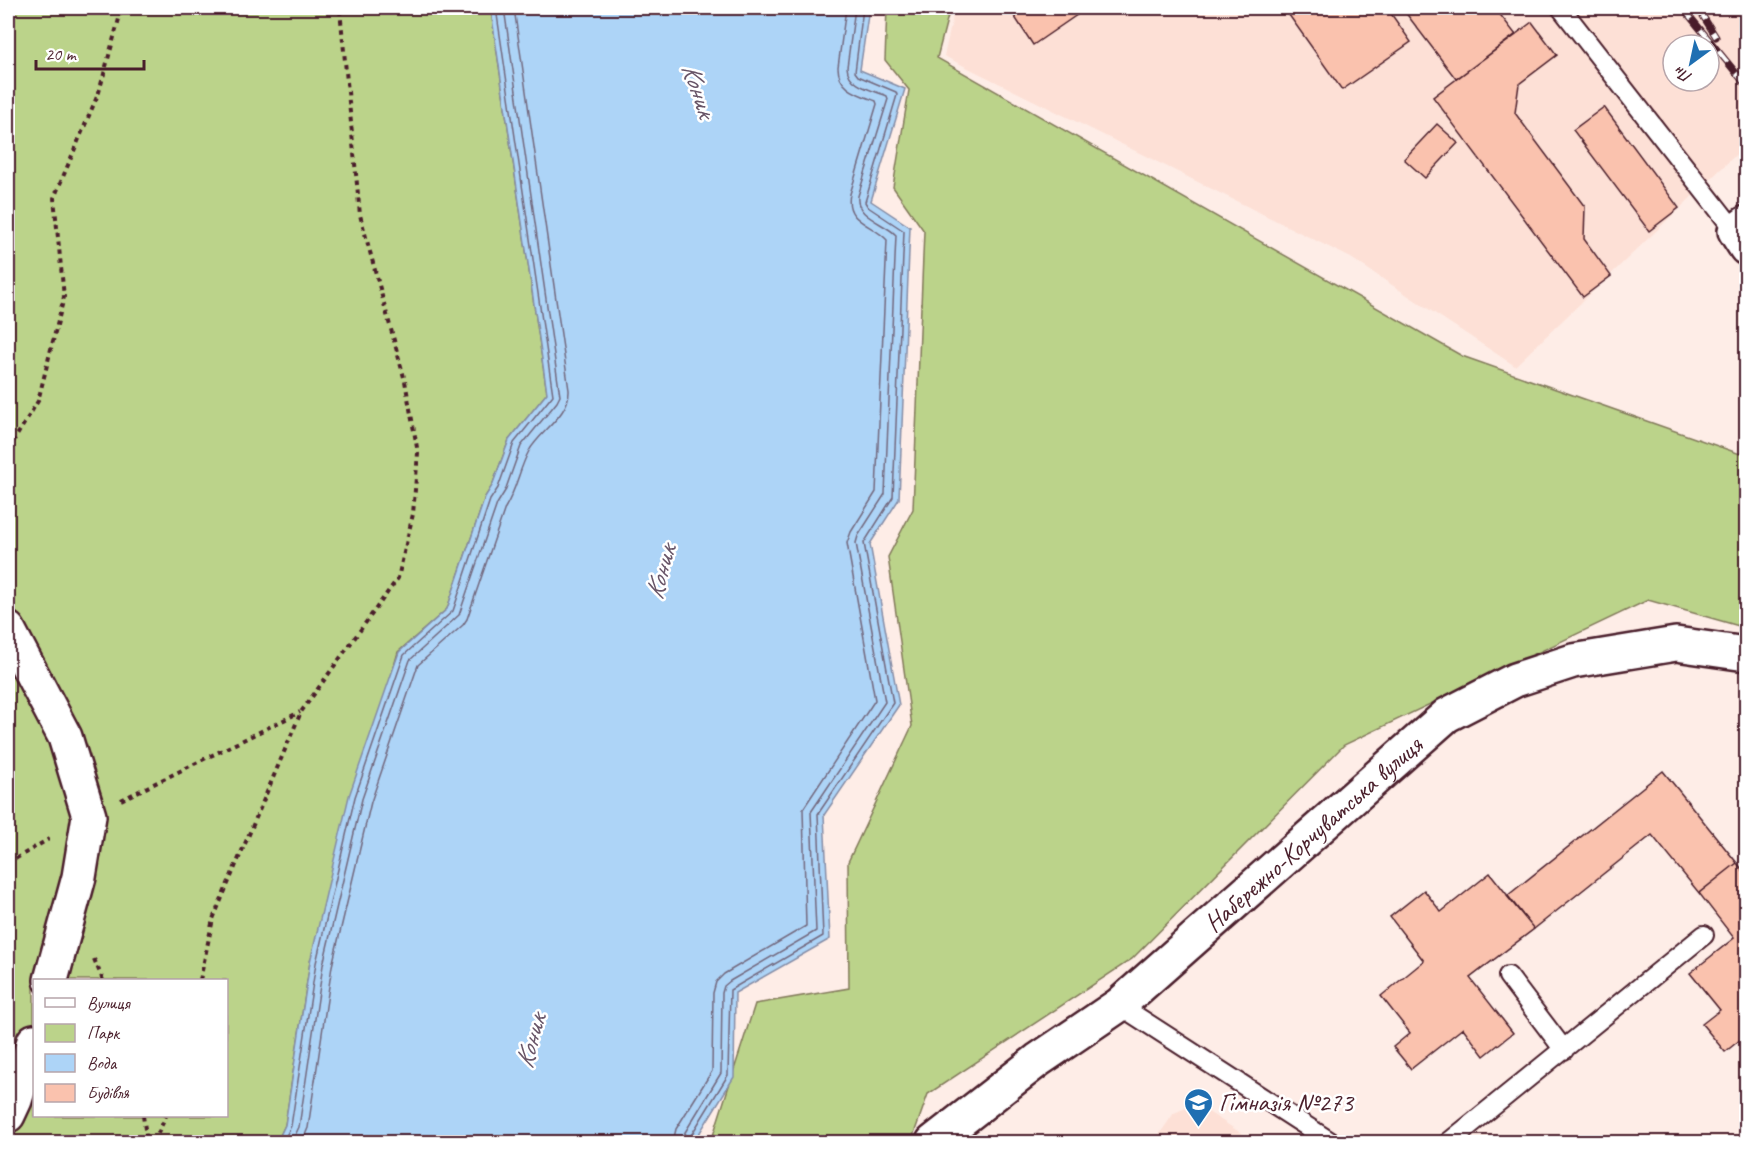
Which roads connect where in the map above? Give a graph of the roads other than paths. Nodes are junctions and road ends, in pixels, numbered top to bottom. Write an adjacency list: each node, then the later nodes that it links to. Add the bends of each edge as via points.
1 (1561, 8): 2 (lane)
2 (1743, 234)
3 (8, 629): 7 (street, via 65,737 89,816 79,877)
4 (1746, 654): 8 (street, Набережно-Корчуватська вулиця, via 1676,644 1573,661 1515,680 1448,715)
5 (1704, 935): 10 (lane)
6 (1508, 976): 10 (lane)
7 (52, 979)
8 (1119, 1005): 12 (street, Набережно-Корчуватська вулиця, via 1038,1060); 13 (lane)
9 (33, 1044): 11 (street)
10 (1564, 1050): 14 (lane)
11 (8, 1115)
12 (933, 1143)
13 (1331, 1143)
14 (1449, 1143)

